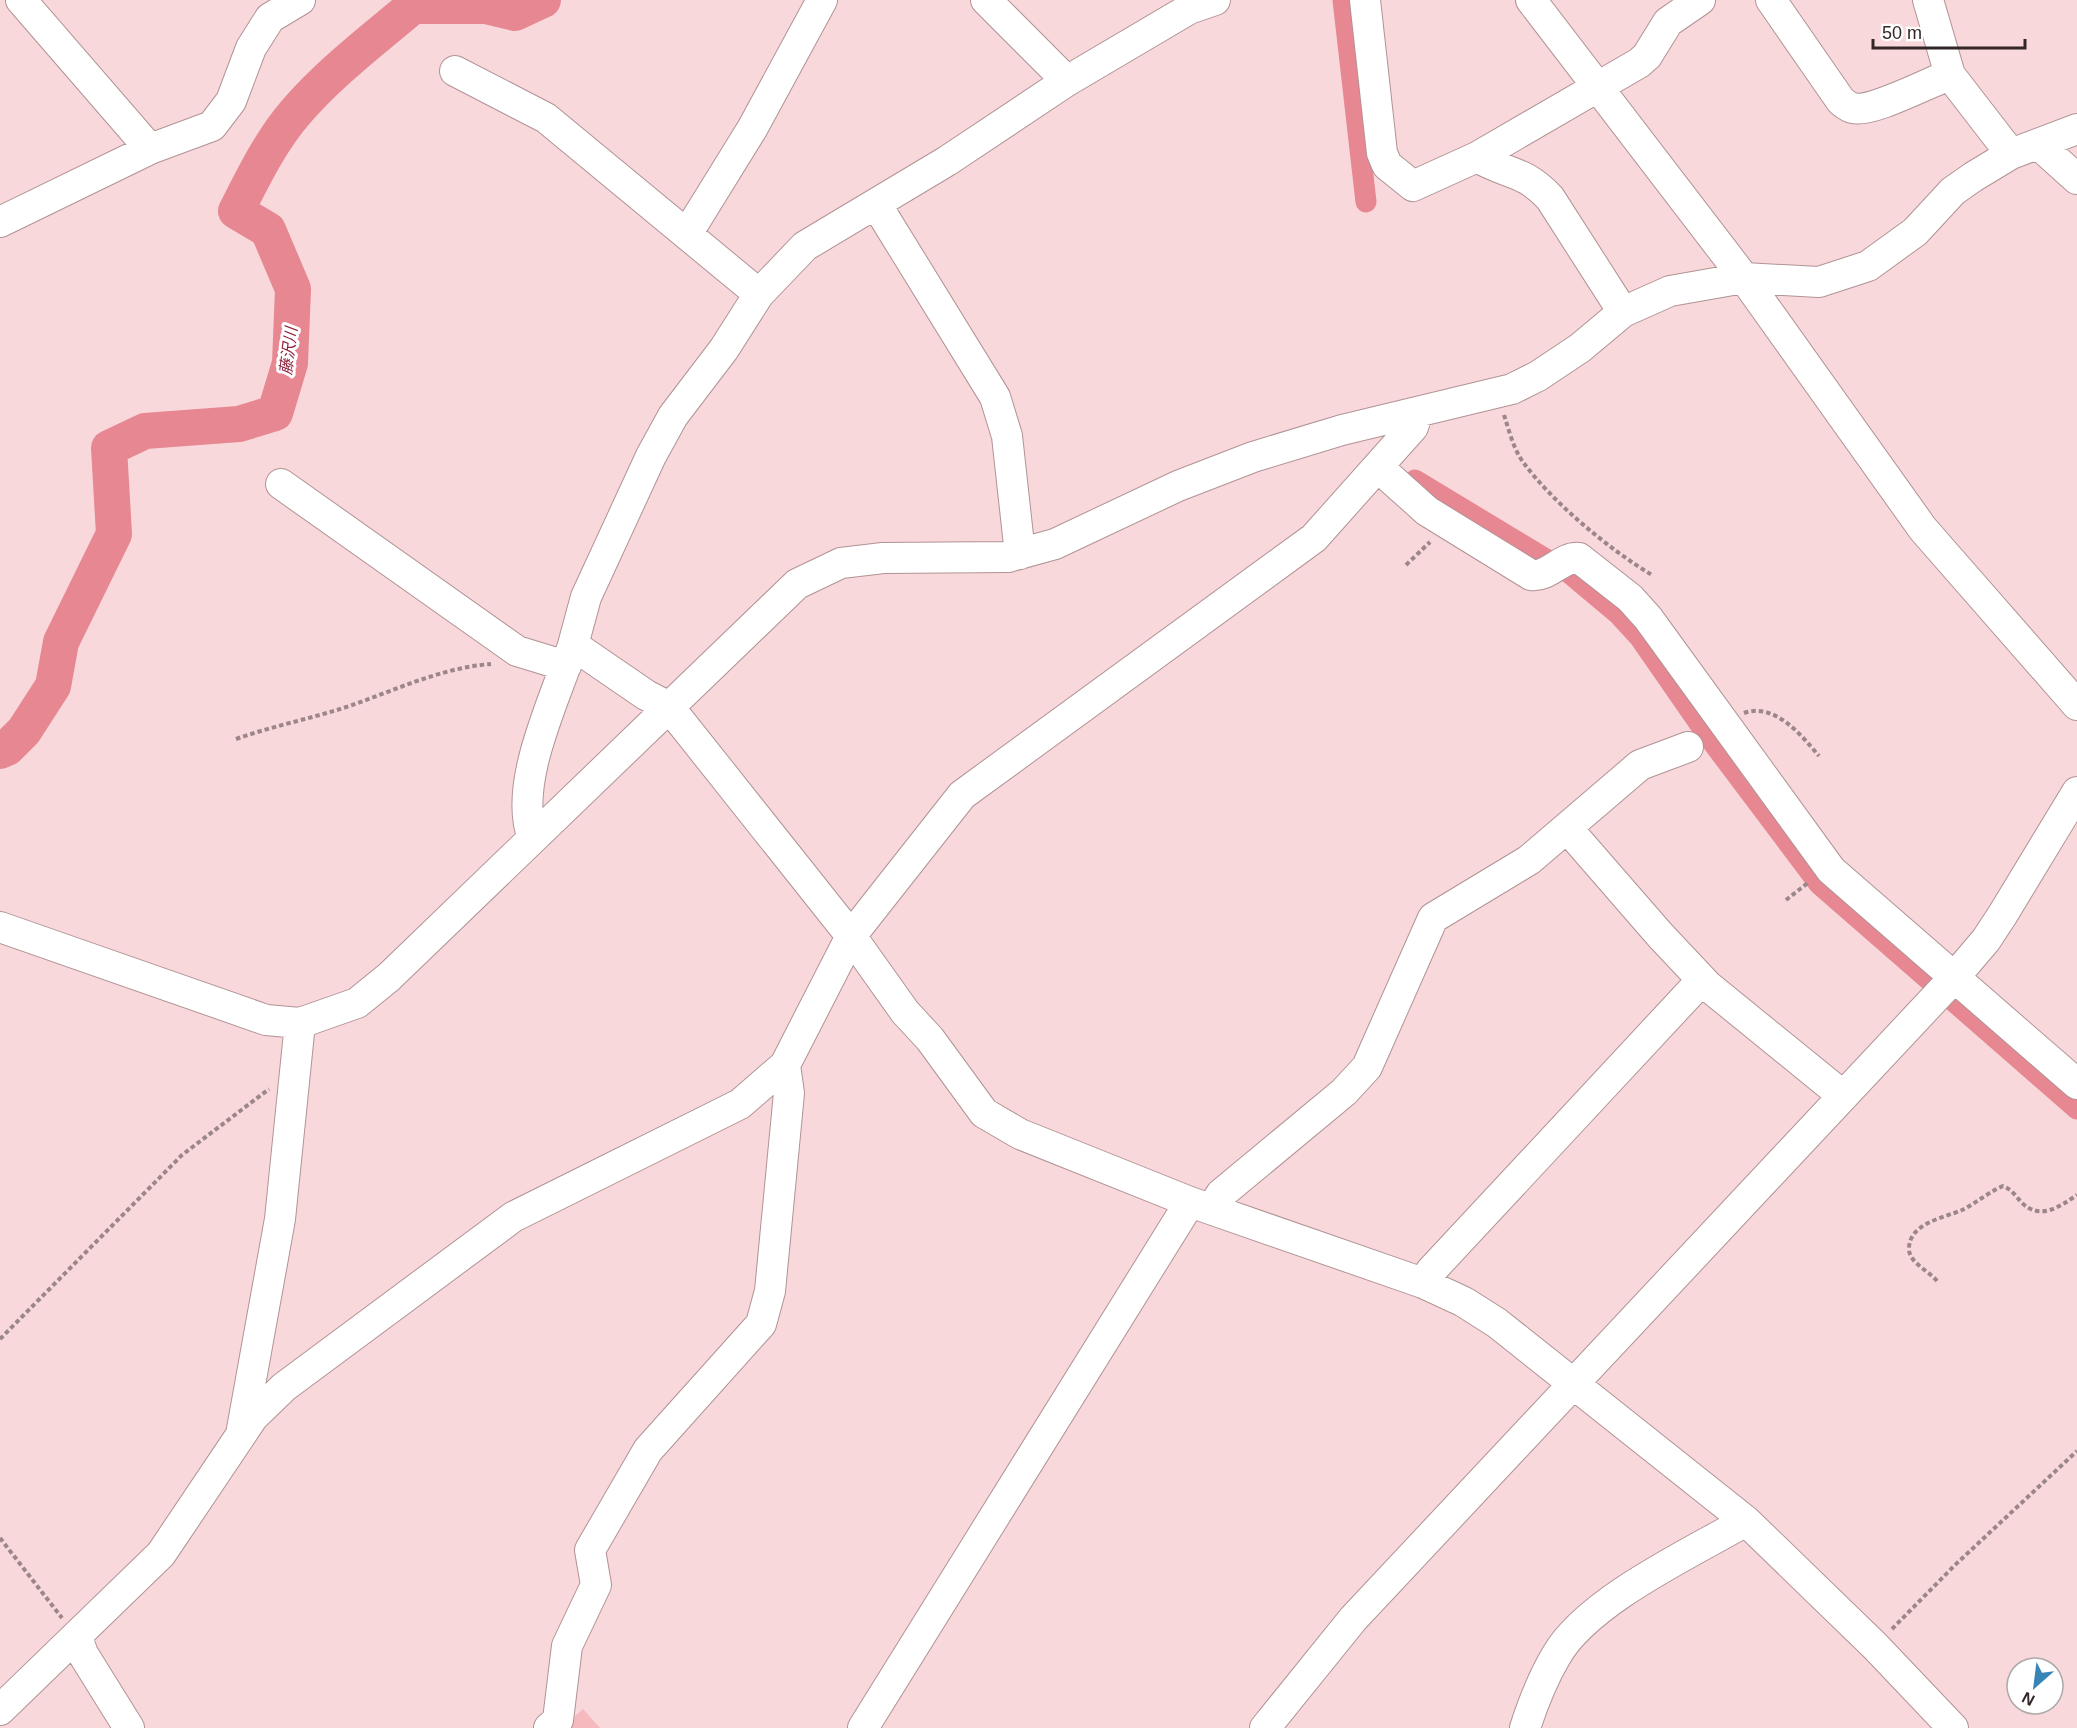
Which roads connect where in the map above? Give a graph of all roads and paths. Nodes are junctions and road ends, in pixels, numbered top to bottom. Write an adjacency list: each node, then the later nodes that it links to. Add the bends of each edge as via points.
1 (21, 0): 16 (street)
2 (300, 0): 16 (street, via 270,18 251,48 231,101 212,126)
3 (822, 0): 22 (street, via 752,129)
4 (986, 0): 13 (street)
5 (1215, 0): 13 (street, via 1189,9)
6 (1365, 0): 18 (street, via 1382,153 1387,165 1413,186)
7 (1531, 0): 14 (street)
8 (1700, 0): 14 (street, via 1668,22 1640,63)
9 (1771, 0): 12 (street, via 1850,108 1884,102)
10 (1928, 0): 12 (street)
11 (455, 71): 22 (street, via 546,118)
12 (1950, 75): 17 (street)
13 (1067, 81): 20 (street)
14 (1599, 86): 18 (street); 23 (street)
15 (2077, 129): 17 (street)
16 (150, 149): 21 (street)
17 (2025, 149): 19 (street, via 2049,157); 23 (street, via 1953,191 1915,232 1868,266 1819,282)
18 (1477, 157): 25 (street, via 1528,178 1550,198)
19 (2077, 179)
20 (876, 204): 24 (street, via 805,246); 31 (street, via 995,397 1007,436)
21 (0, 222)
22 (687, 234): 24 (street)
23 (1744, 278): 25 (street, via 1670,291); 36 (street, via 1923,529)
24 (759, 294): 34 (street, via 724,349 673,416 651,456 586,597)
25 (1623, 312): 26 (street, via 1538,376)
26 (1497, 394): 27 (street); 33 (path, via 1523,462 1592,533)
27 (1418, 412): 28 (street, via 1413,427); 31 (street, via 1253,457 1178,486 1055,544)
28 (1379, 468): 30 (street); 48 (street, via 1314,538 962,795)
29 (281, 484): 34 (street, via 517,651)
30 (1447, 524): 32 (path); 38 (street, via 1531,575 1542,574 1571,558 1584,561 1648,618)
31 (1020, 554): 37 (street, via 842,563 797,584)
32 (1406, 565)
33 (1652, 575)
34 (569, 655): 37 (street); 44 (street, via 533,766 528,825)
35 (493, 663): 39 (path, via 450,671)
36 (2077, 705)
37 (669, 707): 44 (street); 48 (street)
38 (1729, 731): 41 (path, via 1747,711 1765,712 1794,727); 50 (street, via 1831,870)
39 (236, 740)
40 (1688, 747): 43 (street, via 1640,765)
41 (1819, 756)
42 (2077, 792): 50 (street, via 1986,940)
43 (1567, 828): 49 (street); 57 (street, via 1529,860 1433,918 1367,1067 1344,1092 1221,1194)
44 (534, 838): 51 (street, via 357,1003)
45 (1804, 887): 46 (path)
46 (1786, 900)
47 (0, 927): 51 (street, via 266,1020)
48 (851, 936): 52 (street); 57 (street, via 984,1113 1020,1134)
49 (1702, 980): 55 (street); 59 (street)
50 (1945, 987): 54 (street); 55 (street)
51 (300, 1023): 53 (street)
52 (785, 1065): 62 (street, via 740,1104 513,1216 267,1401); 70 (street, via 789,1093 770,1291 760,1324 648,1450 590,1550 596,1585 567,1646 558,1720)
53 (293, 1076): 60 (path, via 260,1095 182,1155); 62 (street, via 280,1219)
54 (2077, 1084)
55 (1842, 1095): 61 (street)
56 (2077, 1195): 58 (path, via 2042,1213 2025,1205 2003,1186 1924,1226 1915,1232 1909,1249 1911,1257)
57 (1201, 1205): 59 (street); 71 (street)
58 (1937, 1281)
59 (1423, 1283): 61 (street, via 1497,1323)
60 (0, 1340)
61 (1572, 1382): 64 (street); 72 (street, via 1353,1619)
62 (241, 1434): 66 (street, via 161,1554)
63 (2077, 1451): 67 (path, via 1955,1564)
64 (1746, 1521): 67 (street); 73 (street, via 1605,1603 1556,1655)
65 (0, 1538): 66 (path)
66 (77, 1637): 68 (street); 69 (street, via 83,1654)
67 (1875, 1646): 74 (street)
68 (0, 1710)
69 (129, 1728)
70 (549, 1728)
71 (863, 1728)
72 (1264, 1728)
73 (1525, 1728)
74 (1953, 1728)

